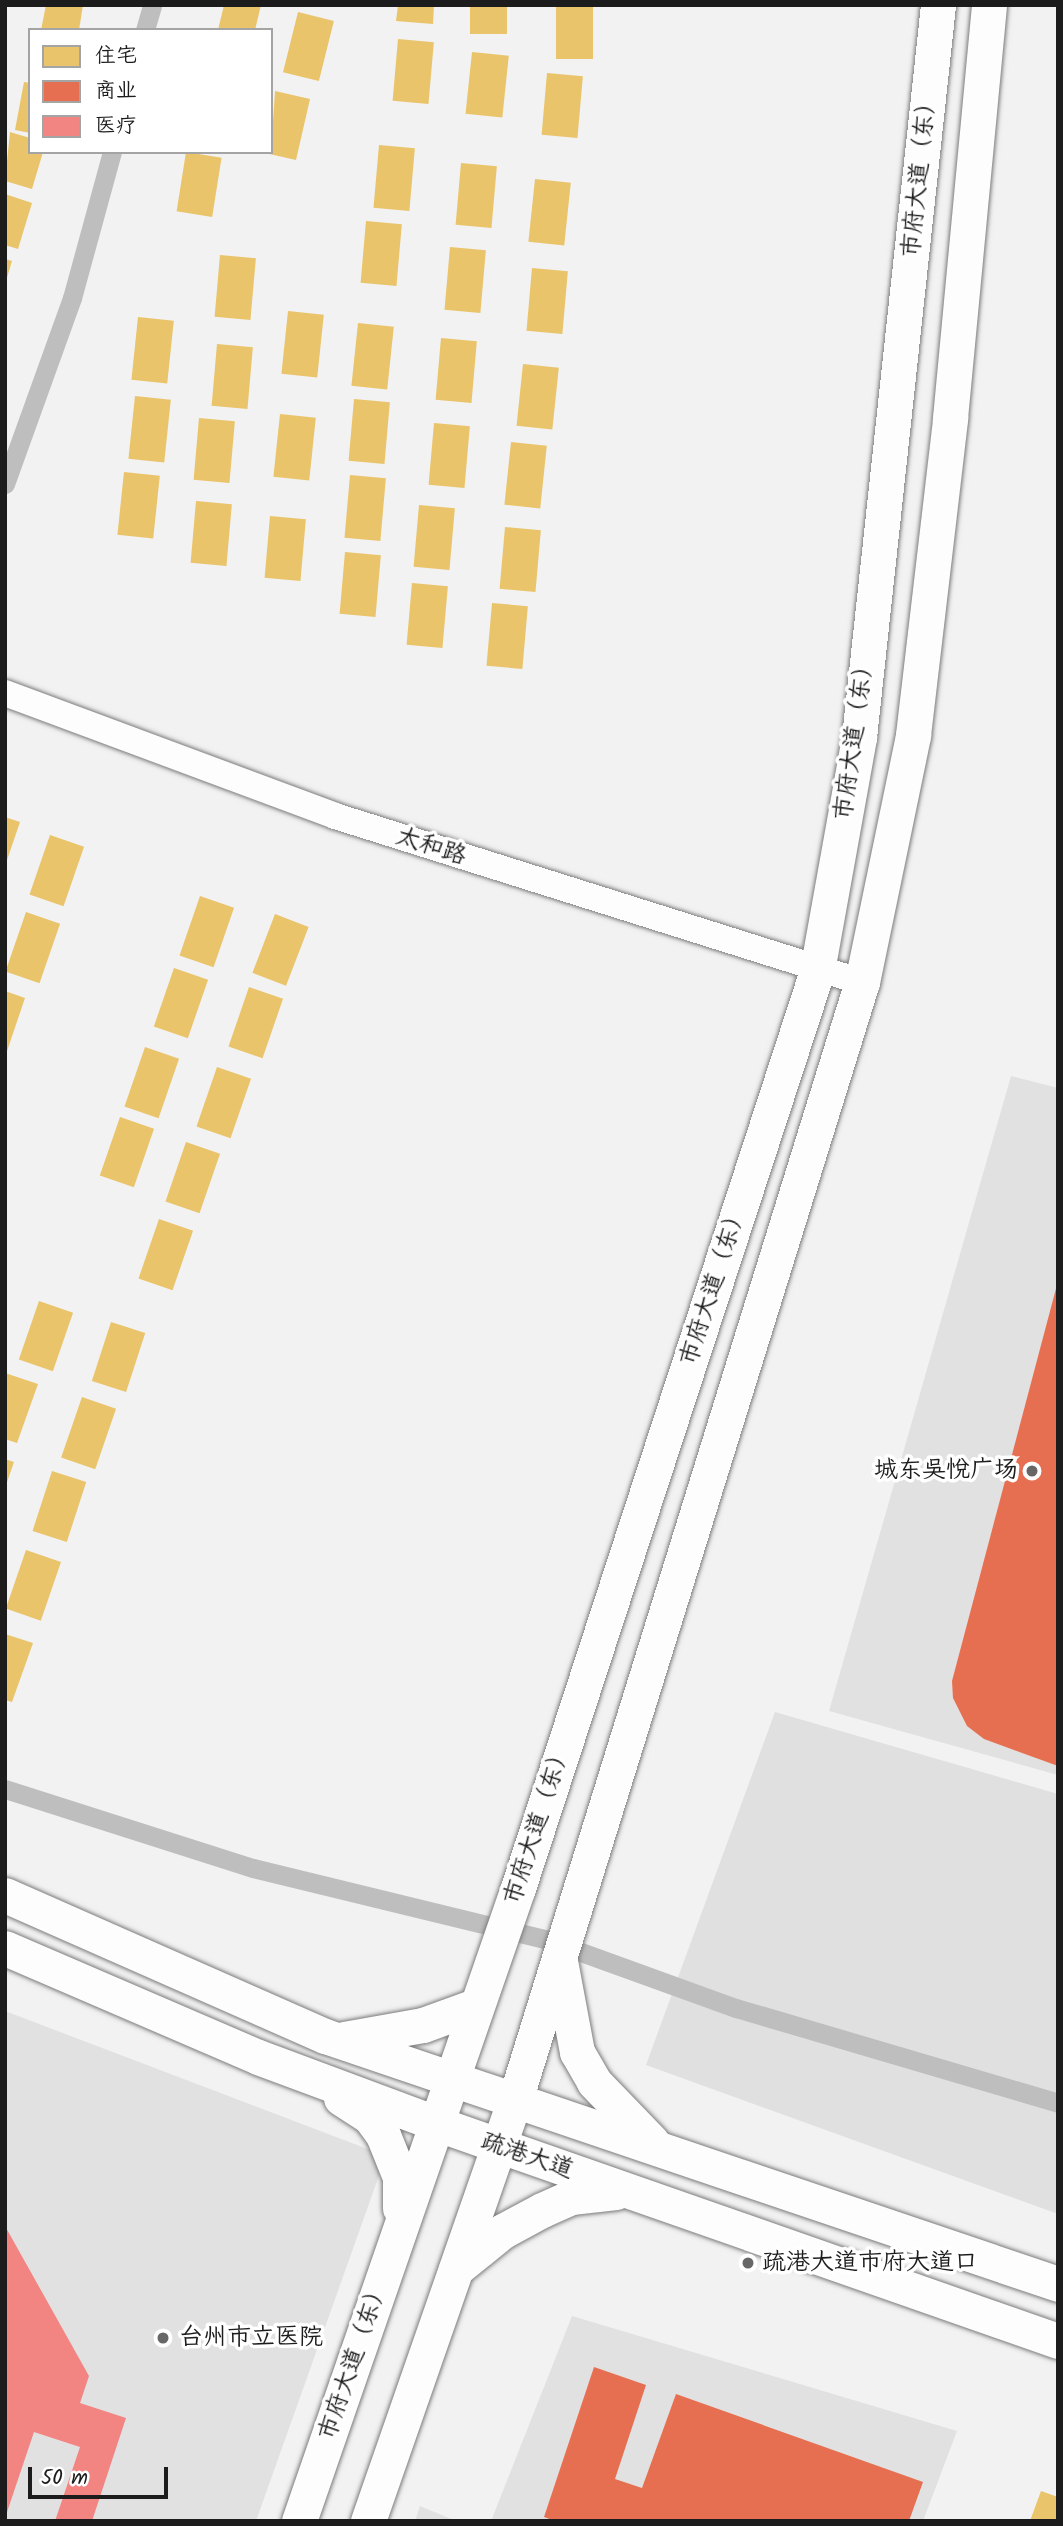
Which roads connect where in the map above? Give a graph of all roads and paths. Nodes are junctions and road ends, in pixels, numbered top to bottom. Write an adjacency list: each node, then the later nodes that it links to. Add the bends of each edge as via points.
1 (938, 5): 4 (main road, 市府大道（东）, via 859,737)
2 (989, 5): 5 (main road, 市府大道（东）, via 950,418 913,735)
3 (5, 694): 4 (street, 太和路, via 335,816)
4 (817, 971): 5 (street, 太和路); 9 (main road, 市府大道（东）)
5 (862, 982): 8 (main road, 市府大道（东）)
6 (5, 1895): 10 (main road, 疏港大道)
7 (5, 1948): 11 (main road, 疏港大道)
8 (559, 1952): 13 (main road, 市府大道（东）); 16 (main road, via 578,2052 594,2082)
9 (480, 1993): 10 (main road, via 423,2025); 12 (main road, 市府大道（东）)
10 (335, 2040): 12 (main road, 疏港大道)
11 (313, 2077): 14 (main road, 疏港大道); 18 (main road, via 370,2117 383,2135 400,2177)
12 (449, 2079): 13 (main road, 疏港大道); 14 (main road, 市府大道（东）)
13 (515, 2101): 15 (main road, 市府大道（东）); 16 (main road, 疏港大道)
14 (435, 2123): 15 (main road, 疏港大道); 18 (main road, 市府大道（东）)
15 (499, 2146): 17 (main road, 疏港大道); 19 (main road, 市府大道（东）)
16 (659, 2149): 20 (main road, 疏港大道)
17 (630, 2192): 19 (main road, via 571,2197 503,2231); 21 (main road, 疏港大道)
18 (401, 2223): 22 (main road, 市府大道（东）)
19 (456, 2269): 23 (main road, 市府大道（东）)
20 (1058, 2284)
21 (1058, 2341)
22 (299, 2521)
23 (368, 2521)

